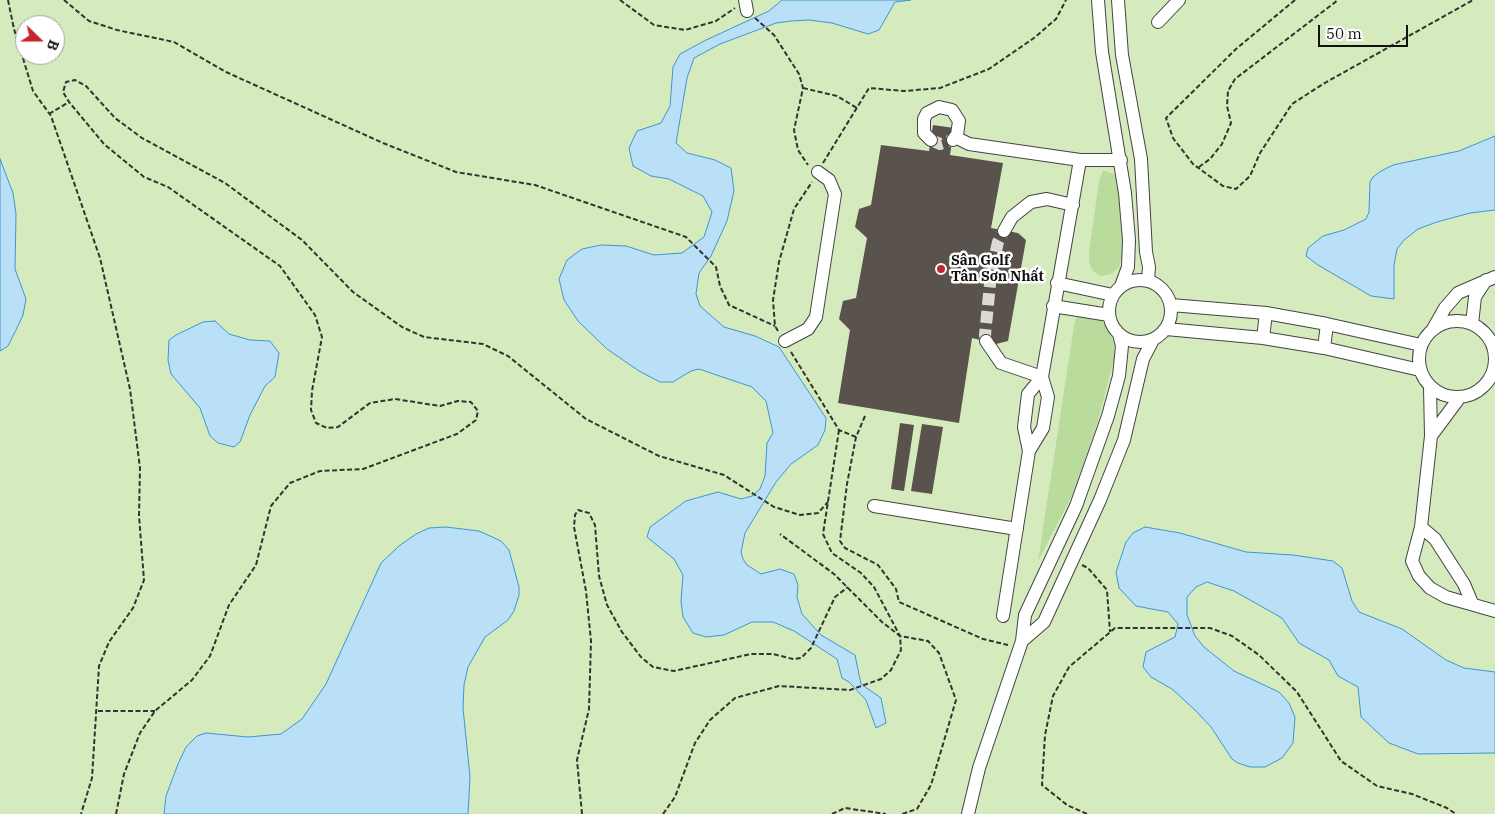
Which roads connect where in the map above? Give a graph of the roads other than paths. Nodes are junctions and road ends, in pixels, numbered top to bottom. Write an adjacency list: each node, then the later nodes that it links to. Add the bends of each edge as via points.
1 (1098, 0): 6 (street)
2 (1118, 0): 5 (street, via 1122,55)
3 (1180, 0): 4 (street)
4 (1158, 22)
5 (1131, 103): 6 (street); 14 (street, via 1141,159)
6 (1110, 107): 9 (street)
7 (931, 140): 8 (street, via 924,133 924,119 927,113 946,107 957,115 960,128 954,139)
8 (1080, 160): 9 (street); 11 (street)
9 (1120, 160): 16 (street, via 1130,256)
10 (817, 173): 28 (street, via 829,180 834,194 816,317 808,329)
11 (1073, 205): 12 (street, via 1046,199 1031,202 1012,217); 15 (street)
12 (1004, 231)
13 (1491, 278): 22 (street, via 1475,297); 24 (street, via 1458,292)
14 (1148, 280): 16 (street, via 1134,280); 17 (street, via 1159,285)
15 (1057, 283): 16 (street); 18 (street)
16 (1117, 290): 20 (street)
17 (1172, 305): 19 (street); 23 (street)
18 (1053, 306): 20 (street); 33 (street)
19 (1266, 313): 21 (street); 26 (street)
20 (1109, 316): 25 (street)
21 (1327, 324): 30 (street); 31 (street)
22 (1472, 324): 24 (street, via 1451,321); 35 (street, via 1488,338 1495,359 1488,380 1476,392)
23 (1166, 329): 26 (street); 27 (street)
24 (1432, 330): 30 (street)
25 (1119, 334): 27 (street, via 1135,342); 39 (street, via 1122,346 1114,392 1089,472)
26 (1263, 338): 31 (street)
27 (1153, 340): 40 (street, via 1143,359 1124,440)
28 (785, 341)
29 (986, 341): 33 (street, via 1001,363)
30 (1421, 345): 32 (street, via 1418,357)
31 (1324, 348): 32 (street)
32 (1420, 370): 34 (street)
33 (1042, 377): 37 (street, via 1048,397 1043,428); 37 (street, via 1028,394 1024,427)
34 (1430, 387): 35 (street, via 1450,397); 36 (street)
35 (1460, 397): 36 (street)
36 (1431, 436): 41 (street)
37 (1029, 451): 42 (street)
38 (874, 506): 42 (street)
39 (1071, 516): 40 (street); 46 (street, via 1025,615)
40 (1090, 524): 46 (street, via 1044,622)
41 (1421, 527): 43 (street, via 1435,538); 43 (street, via 1412,561 1419,576 1430,588 1446,597)
42 (1017, 529): 45 (street)
43 (1472, 603): 44 (street)
44 (1495, 611)
45 (1003, 616)
46 (1021, 644): 47 (street)
47 (968, 814)

